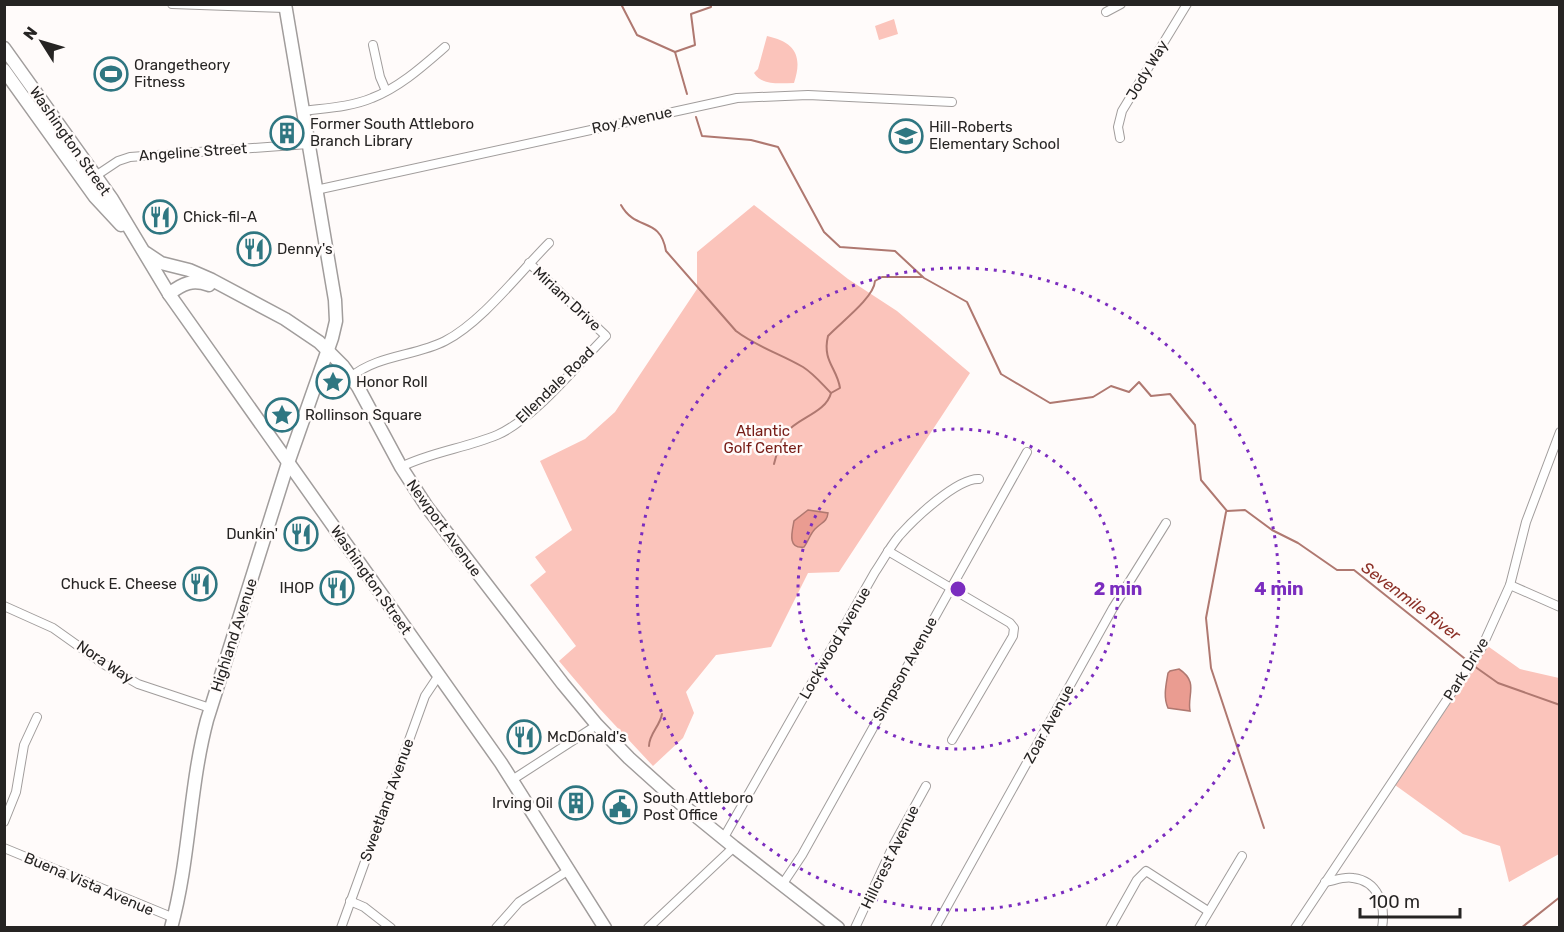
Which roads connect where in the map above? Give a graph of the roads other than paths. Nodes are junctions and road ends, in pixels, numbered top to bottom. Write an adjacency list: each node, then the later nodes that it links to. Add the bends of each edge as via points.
1 (172, 4): 4 (street)
2 (1121, 4): 5 (street)
3 (1187, 4): 13 (street, Jody Way, via 1122,111)
4 (285, 6): 12 (main road)
5 (1106, 12)
6 (373, 45): 10 (street)
7 (445, 47): 10 (street)
8 (4, 48): 15 (main road, Washington Street)
9 (4, 70): 15 (main road, Washington Street)
10 (386, 91): 12 (street, via 357,103)
11 (952, 102): 16 (street, Roy Avenue, via 808,95 736,98)
12 (303, 111): 14 (main road)
13 (1120, 138)
14 (308, 144): 15 (street, Angeline Street, via 130,157); 16 (main road)
15 (90, 180): 18 (main road, Washington Street)
16 (316, 190): 23 (main road, via 336,312)
17 (549, 243): 19 (street)
18 (140, 248): 20 (main road, via 161,263 198,273); 21 (main road, Washington Street)
19 (529, 263): 22 (street, Miriam Drive); 24 (street, via 459,333 434,346 365,367)
20 (230, 291): 21 (main road, via 196,281); 23 (main road, Newport Avenue, via 285,319)
21 (170, 294): 27 (main road, Washington Street)
22 (606, 336): 28 (street, Ellendale Road, via 517,424 489,438)
23 (328, 350): 24 (main road, Newport Avenue); 27 (main road, Highland Avenue)
24 (351, 376): 28 (main road, Newport Avenue)
25 (1560, 432): 32 (street, Park Drive, via 1526,522)
26 (1027, 452): 33 (street, Simpson Avenue)
27 (288, 463): 36 (main road, Washington Street); 37 (main road, Highland Avenue)
28 (401, 467): 39 (main road, Newport Avenue, via 441,526)
29 (980, 479): 31 (street, Lockwood Avenue, via 964,482 943,496)
30 (1166, 523): 61 (street, Zoar Avenue, via 1113,608)
31 (888, 552): 33 (street); 44 (street, Lockwood Avenue)
32 (1510, 585): 35 (street); 49 (street, Park Drive, via 1482,647)
33 (951, 588): 40 (street, via 1014,628); 50 (street, Simpson Avenue)
34 (4, 606): 37 (street, Nora Way, via 52,628 138,684)
35 (1560, 607)
36 (439, 675): 41 (main road, Washington Street); 51 (street, Sweetland Avenue, via 425,696)
37 (210, 708): 53 (main road, Highland Avenue)
38 (37, 717): 43 (street, via 24,746 16,792)
39 (597, 725): 41 (street); 44 (main road, Newport Avenue, via 635,764)
40 (952, 740)
41 (512, 780): 48 (main road, Washington Street)
42 (926, 786): 60 (street, Hillcrest Avenue)
43 (4, 822)
44 (723, 838): 45 (main road, Newport Avenue)
45 (734, 847): 50 (main road, Newport Avenue); 58 (street)
46 (4, 848): 53 (street, Buena Vista Avenue)
47 (1242, 856): 52 (street)
48 (569, 870): 56 (street, via 519,903); 57 (main road, Washington Street)
49 (1325, 882): 64 (street, Park Drive); 65 (street, via 1350,877 1365,880 1383,904)
50 (782, 885): 59 (main road, Newport Avenue)
51 (351, 901): 54 (street, Sweetland Avenue); 55 (street)
52 (1208, 911): 62 (street, via 1146,871); 63 (street)
53 (173, 923)
54 (341, 927)
55 (391, 927)
56 (496, 927)
57 (605, 927)
58 (648, 927)
59 (838, 927)
60 (855, 927)
61 (935, 927)
62 (1110, 927)
63 (1198, 927)
64 (1295, 927)
65 (1382, 927)

